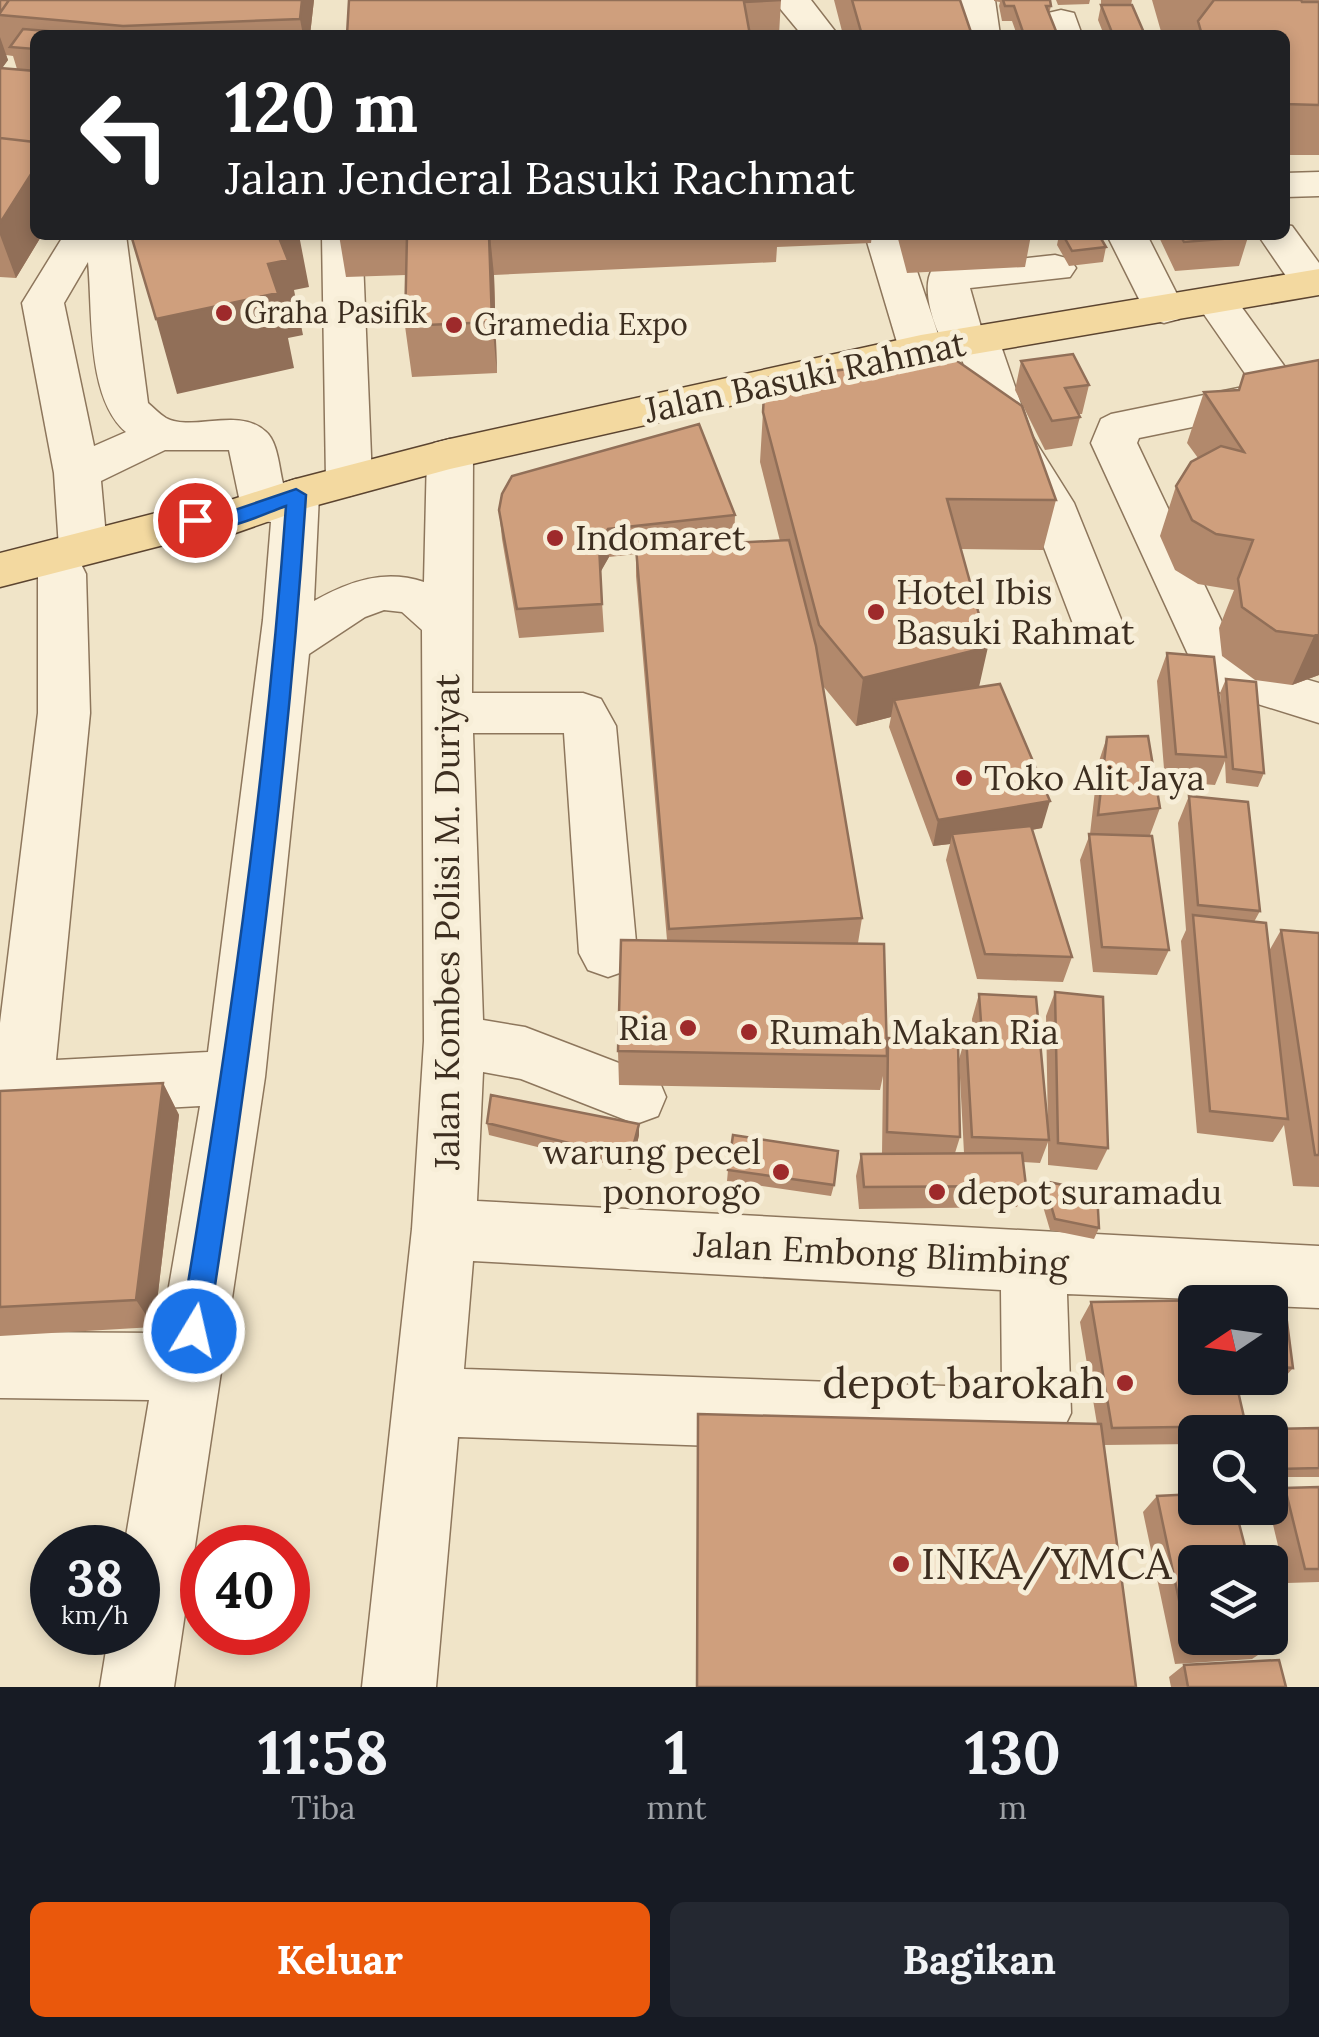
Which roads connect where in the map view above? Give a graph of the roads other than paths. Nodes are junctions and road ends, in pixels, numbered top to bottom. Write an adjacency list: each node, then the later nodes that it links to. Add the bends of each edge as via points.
1 (791, 0): 3 (street)
2 (977, 0): 4 (street)
3 (817, 30)
4 (981, 30)
5 (1319, 184): 6 (street)
6 (1290, 185)
7 (81, 240): 20 (street, via 43,303)
8 (106, 240): 19 (street)
9 (341, 240): 25 (street)
10 (887, 240): 18 (street)
11 (1132, 240): 15 (street)
12 (1282, 240): 14 (street)
13 (1048, 252): 16 (street); 17 (street, via 948,277 950,298)
14 (1315, 282): 15 (main road, Jalan Basuki Rahmat)
15 (1191, 305): 16 (main road, Jalan Basuki Rahmat); 21 (street)
16 (1075, 324): 17 (main road, Jalan Basuki Rahmat)
17 (971, 341): 18 (main road, Jalan Basuki Rahmat); 30 (street, via 1006,417 985,438 1030,467)
18 (922, 349): 23 (main road, Jalan Basuki Rahmat, via 774,402)
19 (118, 362): 20 (street); 22 (street, via 128,410)
20 (58, 380): 24 (street)
21 (1286, 392): 32 (street, via 1127,425 1117,430 1114,443 1220,673)
22 (158, 435): 24 (street); 25 (street, via 245,437)
23 (450, 454): 25 (main road, Jalan Basuki Rahmat); 29 (street, Jalan Kombes Polisi M. Duriyat)
24 (77, 473): 26 (street)
25 (284, 501): 26 (main road, Jalan Basuki Rahmat, via 202,536); 31 (street)
26 (72, 561): 27 (main road); 28 (main road); 36 (street, via 64,713 24,1083 33,1088)
27 (0, 570)
28 (0, 590)
29 (448, 625): 31 (street, via 419,599 378,594 350,603); 33 (street, Jalan Kombes Polisi M. Duriyat)
30 (1100, 629)
31 (285, 646): 36 (street)
32 (1319, 703)
33 (446, 713): 34 (street, via 583,712 590,726); 35 (street, Jalan Kombes Polisi M. Duriyat)
34 (608, 952)
35 (454, 1041): 37 (street, via 524,1053); 38 (street, Jalan Kombes Polisi M. Duriyat)
36 (235, 1077): 42 (street)
37 (636, 1098)
38 (444, 1229): 39 (street, Jalan Embong Blimbing); 43 (street, Jalan Kombes Polisi M. Duriyat)
39 (1033, 1260): 40 (street, Jalan Embong Blimbing); 43 (street, via 1032,1420)
40 (1319, 1276)
41 (0, 1365): 42 (street)
42 (188, 1368): 44 (street)
43 (428, 1402): 45 (street, Jalan Kombes Polisi M. Duriyat)
44 (137, 1687)
45 (399, 1687)

